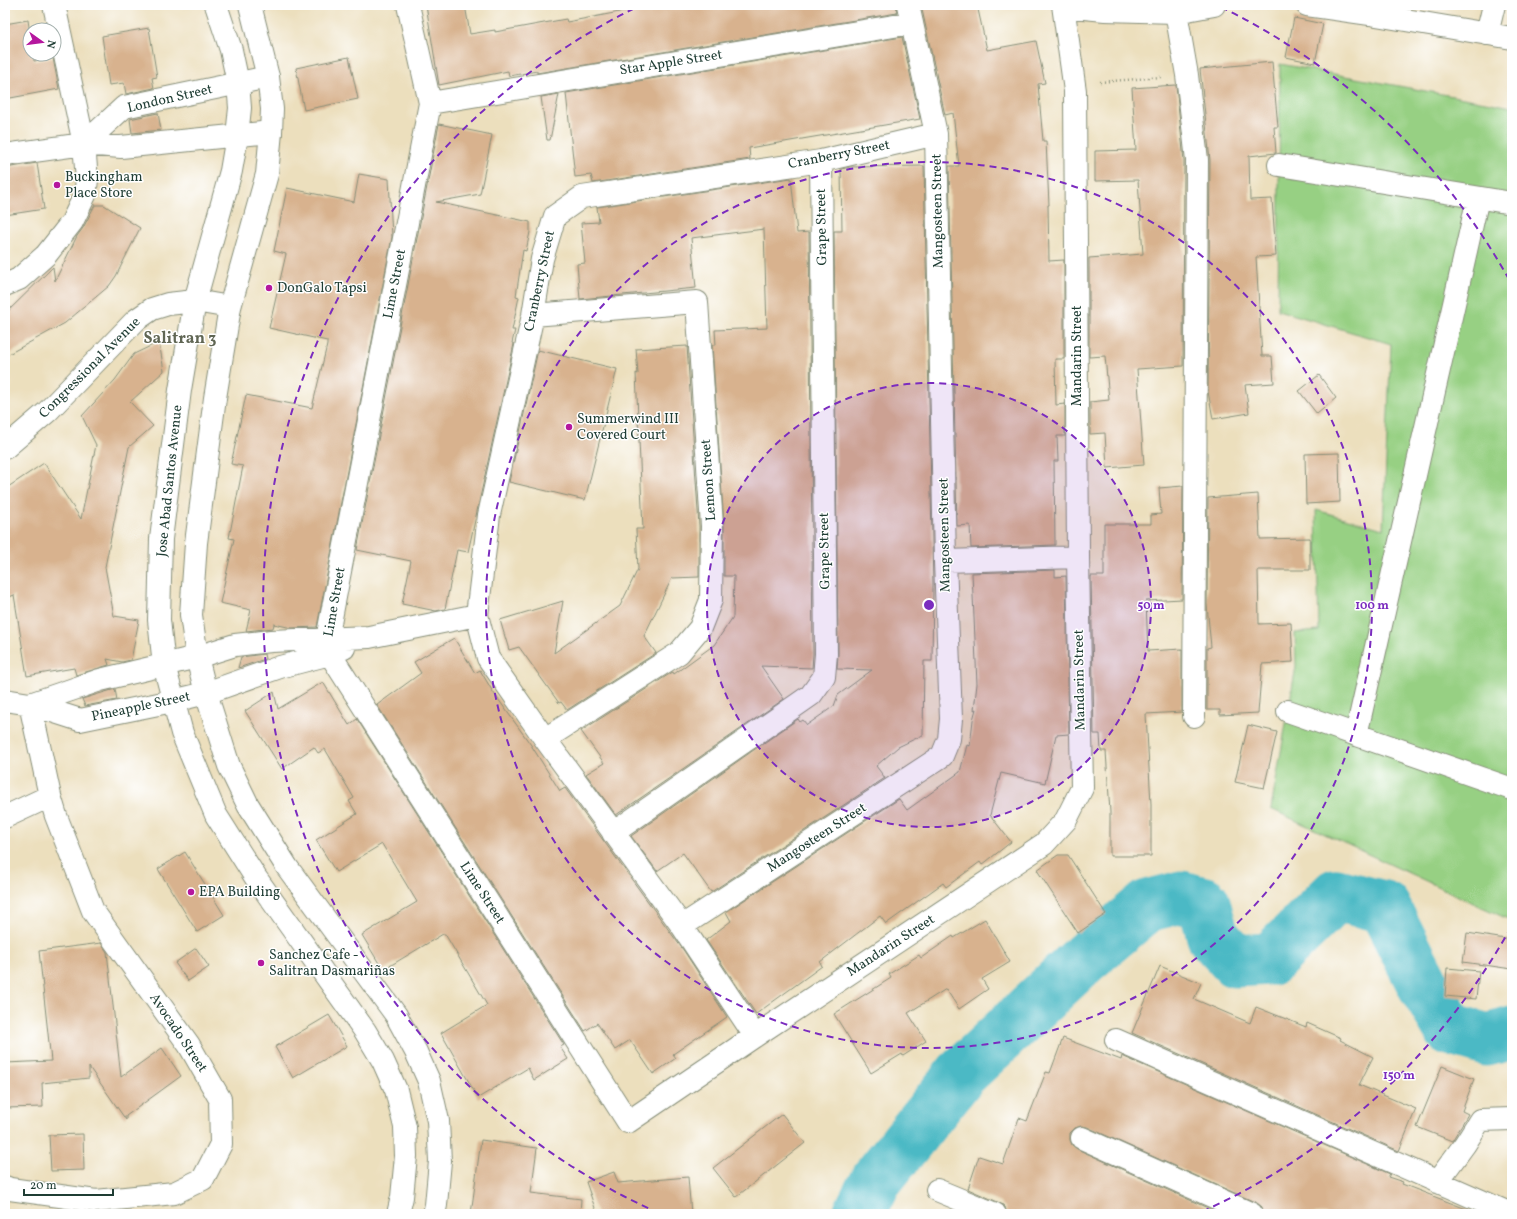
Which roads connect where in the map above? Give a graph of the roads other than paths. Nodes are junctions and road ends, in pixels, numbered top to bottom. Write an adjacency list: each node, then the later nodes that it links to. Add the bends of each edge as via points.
1 (54, 5): 21 (street)
2 (216, 5): 16 (street, Jose Abad Santos Avenue, via 231,50)
3 (250, 5): 15 (street)
4 (408, 5): 17 (street, Lime Street)
5 (1214, 5): 11 (street)
6 (1308, 5): 10 (street)
7 (1494, 5): 13 (street)
8 (1063, 6): 9 (street); 32 (street, Mandarin Street, via 1075,91)
9 (1107, 7): 11 (street)
10 (1371, 9): 13 (street)
11 (1176, 12): 43 (street, via 1187,75 1197,160)
12 (910, 14): 17 (street, Star Apple Street); 19 (street, Mangosteen Street)
13 (1487, 34): 14 (street)
14 (1512, 38)
15 (268, 77): 16 (street, London Street); 18 (street, via 272,109)
16 (238, 83): 20 (street, Jose Abad Santos Avenue, via 240,108); 21 (street, London Street, via 124,107)
17 (430, 103): 35 (street, Lime Street)
18 (271, 132): 20 (street); 29 (street, via 267,174)
19 (936, 134): 23 (street, Cranberry Street); 33 (street, Mangosteen Street)
20 (237, 136): 21 (street, via 121,147); 28 (street, Jose Abad Santos Avenue, via 231,171)
21 (84, 144): 22 (street); 27 (street, via 87,180 85,195 72,222 46,255 19,279)
22 (5, 155)
23 (821, 161): 30 (street, Cranberry Street, via 582,197 555,216 542,258); 49 (street, Grape Street, via 826,654 824,677 811,695)
24 (1279, 165): 25 (street)
25 (1478, 198): 26 (street); 44 (street)
26 (1512, 203)
27 (5, 285)
28 (195, 301): 29 (street, Congressional Avenue); 31 (street, Congressional Avenue, via 152,309 136,320 47,412); 37 (street, Jose Abad Santos Avenue, via 180,390 161,539 160,620)
29 (230, 307): 36 (street, via 196,543 191,615)
30 (533, 315): 34 (street, Cranberry Street, via 489,515); 45 (street, Lemon Street, via 697,302 712,526 711,600 700,628 679,653)
31 (5, 448)
32 (1078, 557): 33 (street); 51 (street, Mandarin Street, via 1082,788 1066,820 1044,844)
33 (945, 561): 50 (street, Mangosteen Street, via 951,719 949,739 942,756)
34 (477, 615): 35 (street); 45 (street, via 488,658)
35 (328, 647): 36 (street, Pineapple Street, via 271,641 235,646); 38 (street, Pineapple Street); 54 (street, Lime Street)
36 (197, 657): 37 (street, Pineapple Street); 38 (street)
37 (164, 665): 40 (street, Jose Abad Santos Avenue); 41 (street, Pineapple Street, via 100,680)
38 (206, 693): 40 (street, Pineapple Street); 60 (street, via 229,766 248,805 287,867 396,1015 429,1081 438,1121 440,1161)
39 (5, 700): 41 (street, Pineapple Street)
40 (173, 701): 41 (street, Pineapple Street, via 80,720); 59 (street, Jose Abad Santos Avenue, via 182,733 216,815 256,878 365,1031 383,1061 396,1090 405,1127 406,1156)
41 (30, 704): 47 (street, Avocado Street)
42 (1288, 711): 44 (street)
43 (1194, 716)
44 (1356, 735): 46 (street)
45 (545, 739): 49 (street)
46 (1512, 789)
47 (50, 796): 48 (street); 57 (street, Avocado Street, via 93,911 189,1045 220,1099 221,1144 203,1179 174,1193 96,1201)
48 (5, 817)
49 (613, 833): 50 (street)
50 (682, 926): 51 (street)
51 (755, 1036): 54 (street, Mandarin Street)
52 (1116, 1040): 56 (street)
53 (1512, 1119): 56 (street, via 1480,1120)
54 (628, 1122)
55 (1082, 1138): 62 (street)
56 (1437, 1182): 63 (street)
57 (5, 1187)
58 (938, 1190): 61 (street)
59 (400, 1205)
60 (435, 1209)
61 (995, 1214)
62 (1252, 1214)
63 (1510, 1214)

